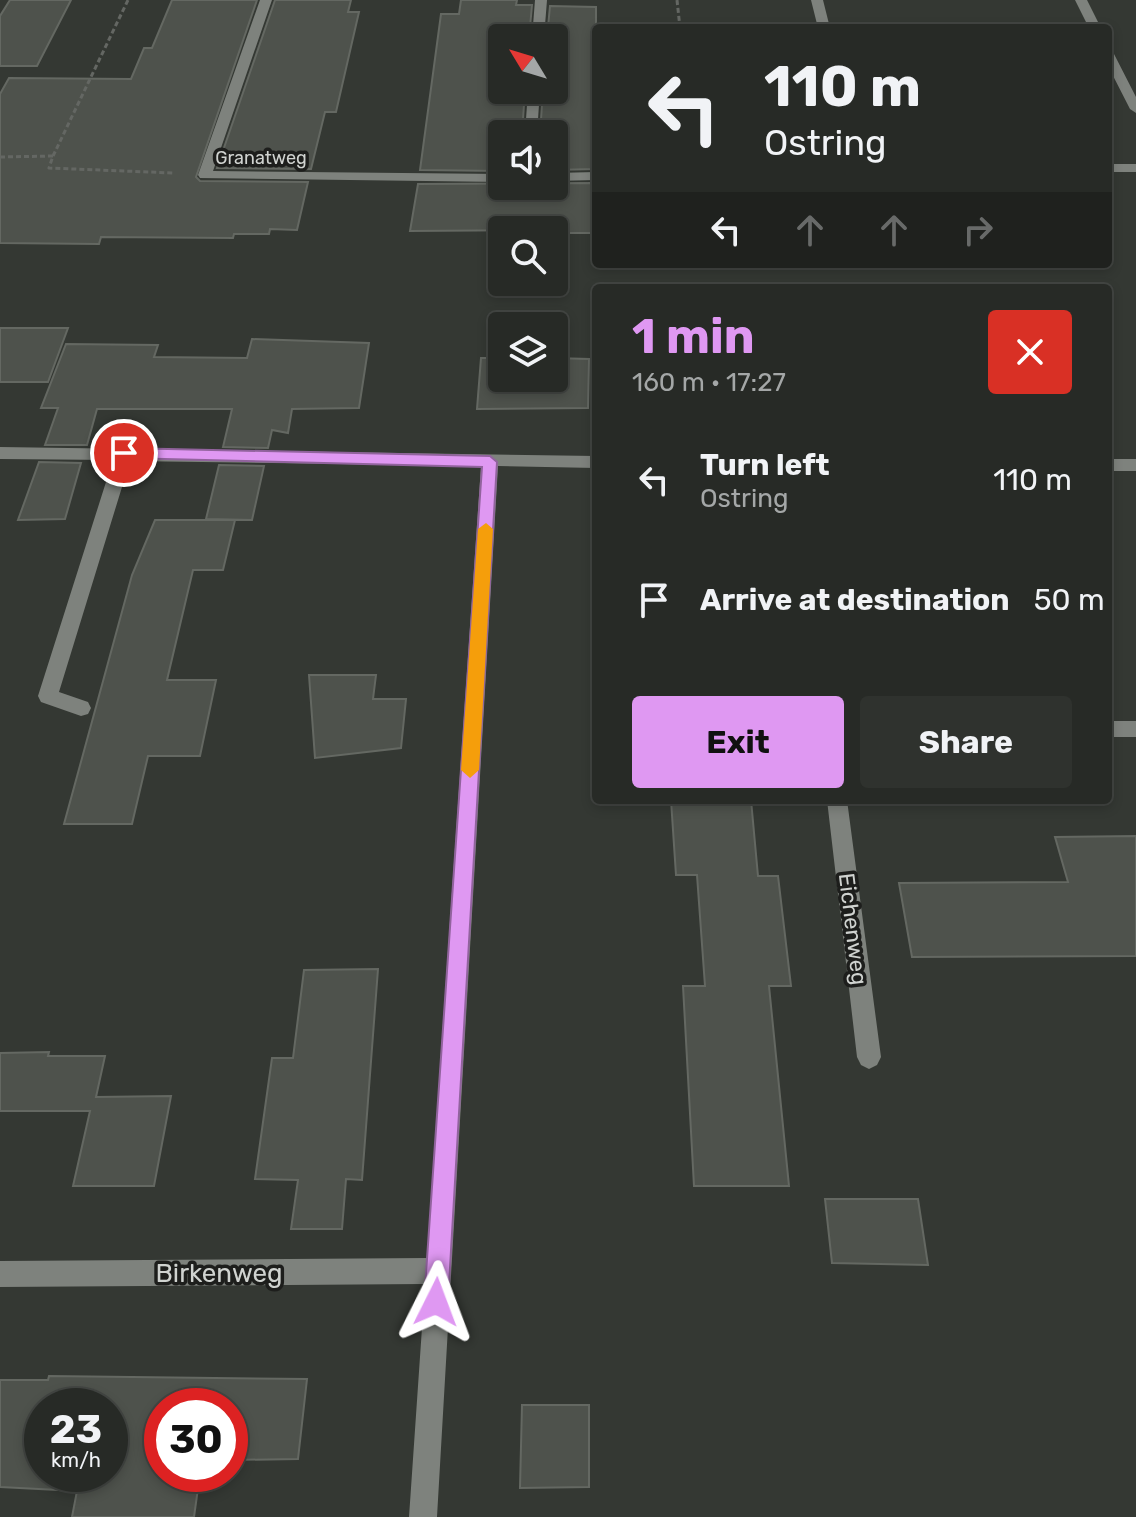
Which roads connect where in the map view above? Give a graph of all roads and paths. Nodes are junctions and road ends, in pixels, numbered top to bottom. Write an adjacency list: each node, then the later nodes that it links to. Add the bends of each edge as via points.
1 (128, 0): 13 (path)
2 (266, 0): 17 (street, Granatweg)
3 (541, 0): 7 (street)
4 (677, 0): 8 (path)
5 (817, 0): 9 (street)
6 (1081, 0): 10 (street)
7 (539, 24)
8 (680, 24)
9 (823, 24)
10 (1093, 24)
11 (1112, 62): 12 (street)
12 (1136, 109)
13 (53, 156): 14 (path); 17 (path, via 49,168)
14 (0, 157)
15 (1112, 168): 16 (street)
16 (1136, 168)
17 (205, 175): 20 (street, Granatweg)
18 (592, 176): 19 (street)
19 (568, 177)
20 (488, 178)
21 (0, 453): 22 (street)
22 (124, 453): 23 (street); 27 (street, via 48,696)
23 (490, 462): 24 (street); 32 (street)
24 (592, 462)
25 (1112, 465): 26 (street)
26 (1136, 465)
27 (81, 708)
28 (1112, 729): 29 (street)
29 (1136, 729)
30 (837, 804): 31 (street, Eichenweg)
31 (869, 1057)
32 (437, 1271): 33 (street, Birkenweg); 34 (street)
33 (0, 1274)
34 (423, 1517)

